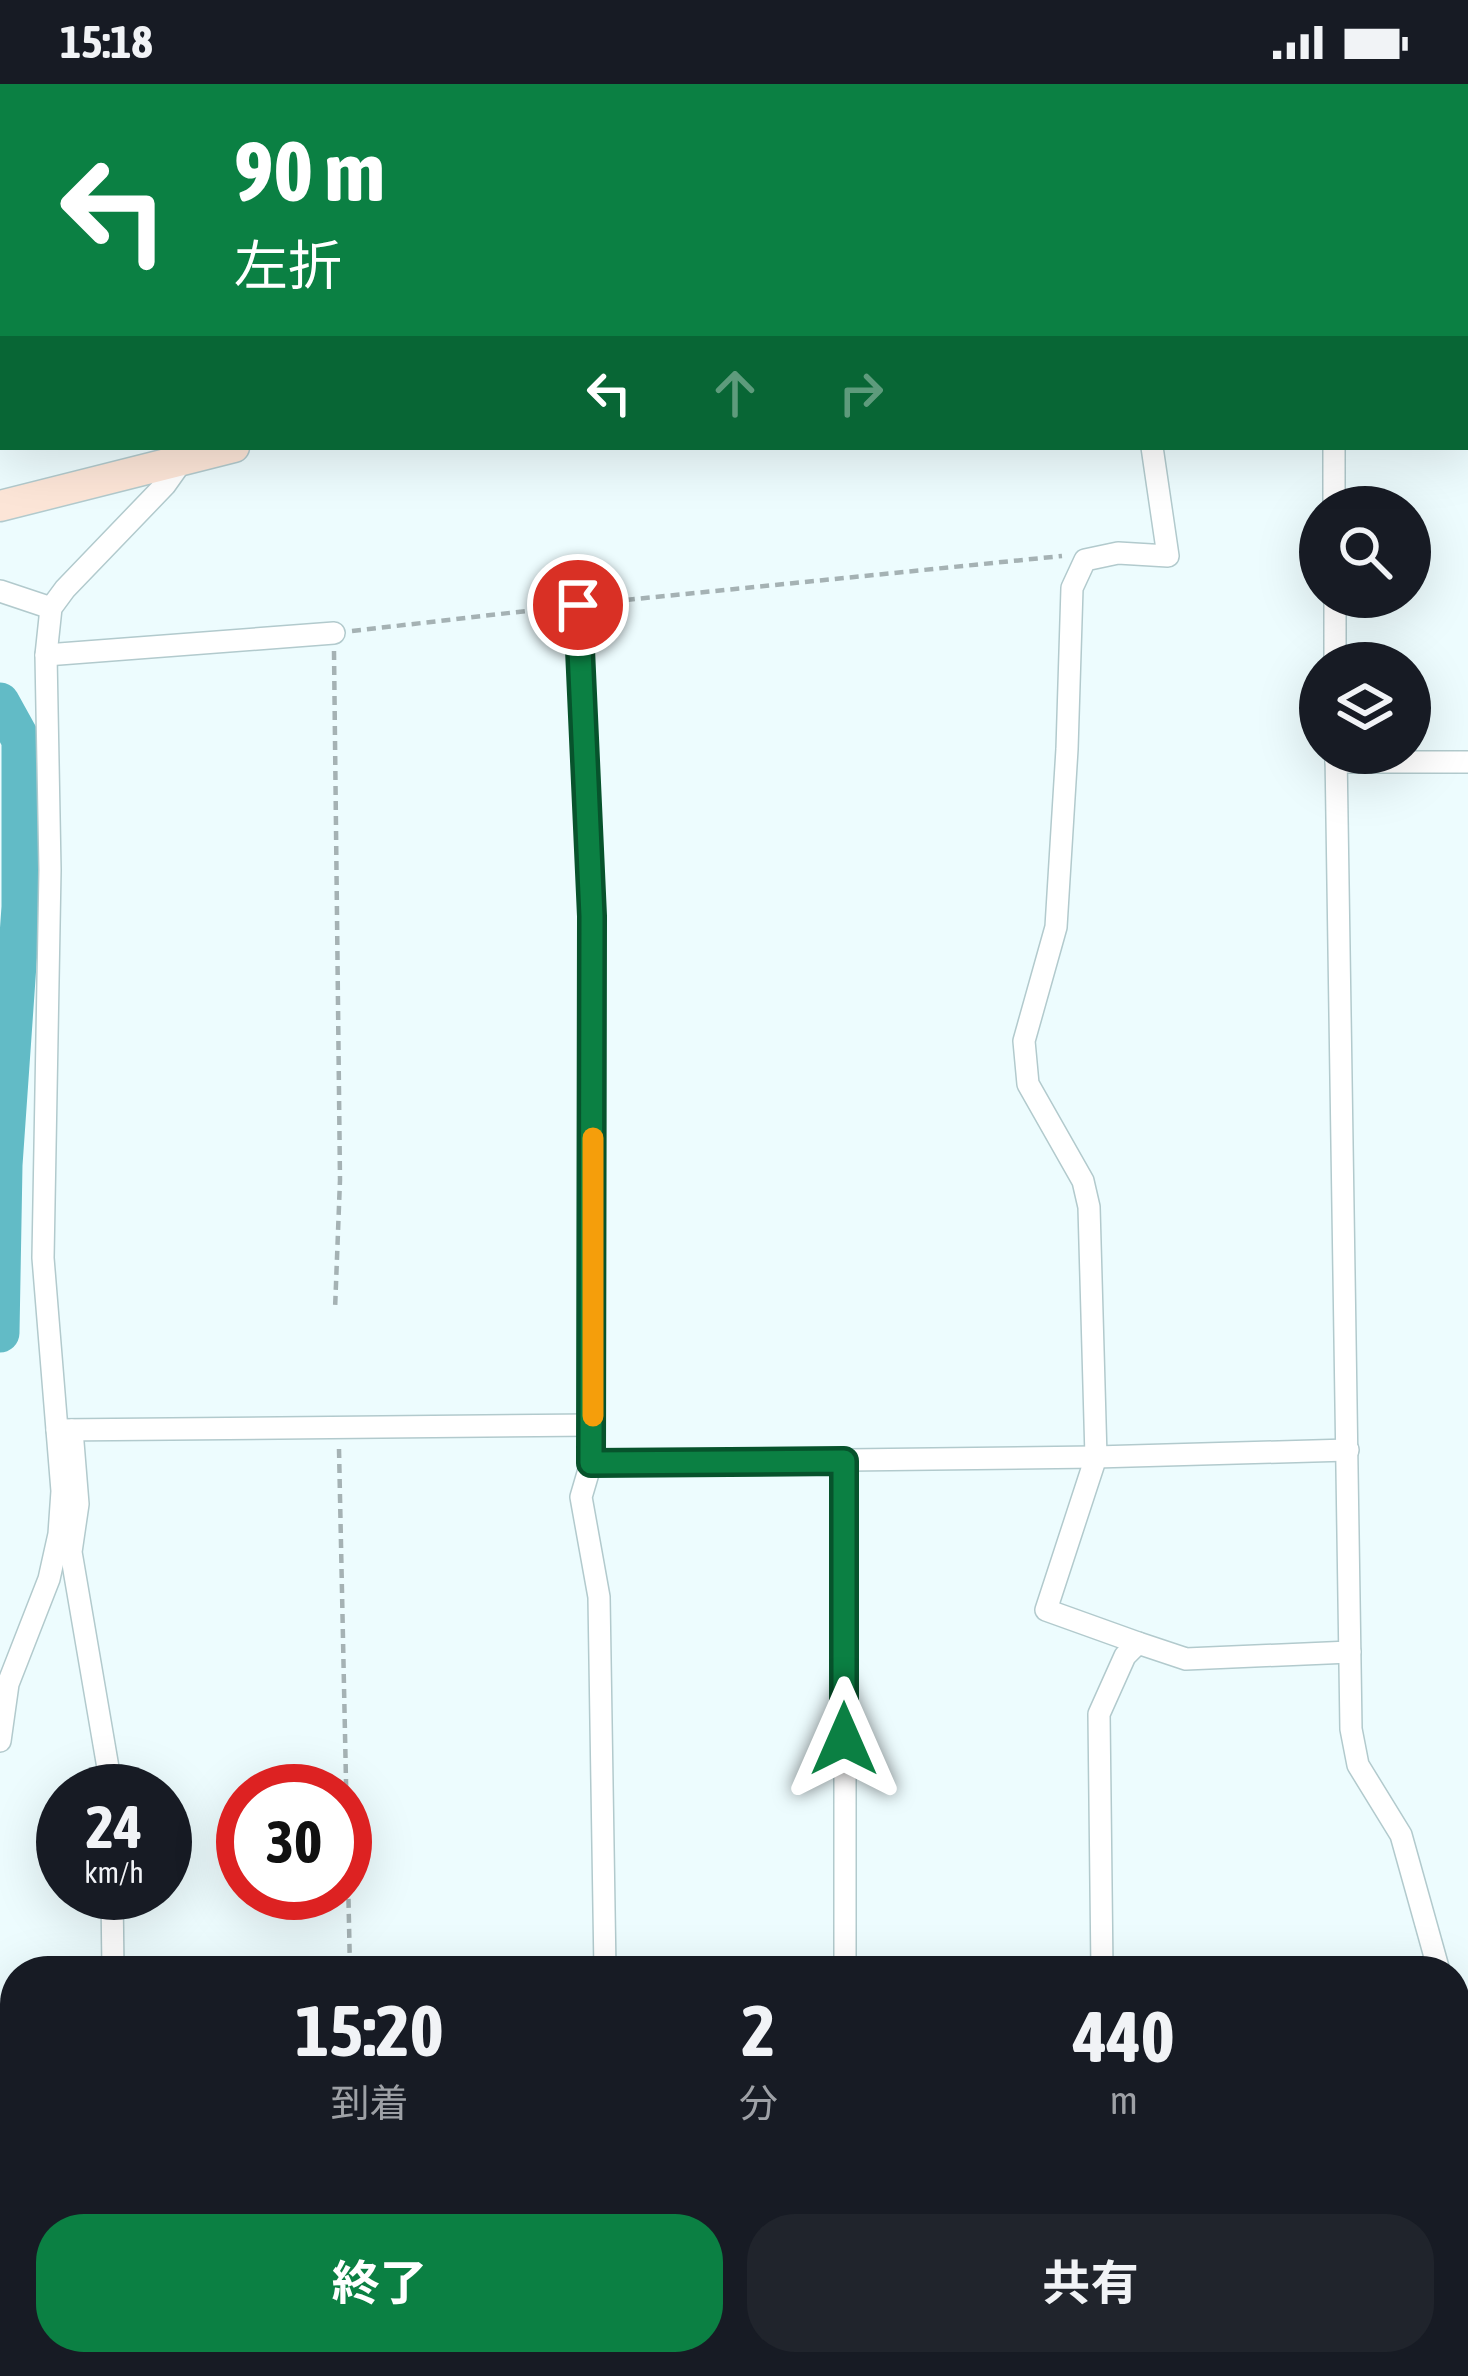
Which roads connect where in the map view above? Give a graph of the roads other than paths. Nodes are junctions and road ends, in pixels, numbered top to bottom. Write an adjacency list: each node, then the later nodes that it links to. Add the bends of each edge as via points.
1 (223, 450): 4 (main road)
2 (1152, 450): 18 (street, via 1168,556 1085,560 1072,588 1056,927 1024,1041 1028,1084 1083,1180 1089,1207)
3 (1334, 450): 5 (street)
4 (182, 461): 6 (main road); 9 (street)
5 (1334, 486)
6 (0, 506)
7 (0, 591): 9 (street)
8 (578, 605): 15 (street, via 592,916)
9 (52, 608): 11 (street)
10 (334, 633): 11 (street)
11 (46, 655): 16 (street, via 44,1258)
12 (1431, 761): 13 (street)
13 (1468, 762)
14 (1336, 774): 17 (street)
15 (593, 1425): 16 (street); 20 (street)
16 (64, 1430): 23 (street, via 59,1534 8,1684); 24 (street, via 78,1504 71,1552)
17 (1348, 1450): 18 (street); 22 (street)
18 (1096, 1457): 19 (street); 21 (street, via 1046,1610)
19 (844, 1461): 20 (street); 28 (street)
20 (591, 1463): 27 (street, via 581,1497 598,1597)
21 (1138, 1643): 22 (street, via 1186,1659); 29 (street, via 1099,1714)
22 (1350, 1652): 30 (street, via 1358,1765 1401,1834)
23 (0, 1742)
24 (107, 1764)
25 (112, 1920): 26 (street)
26 (112, 1956)
27 (605, 1956)
28 (844, 1956)
29 (1102, 1956)
30 (1435, 1956)

